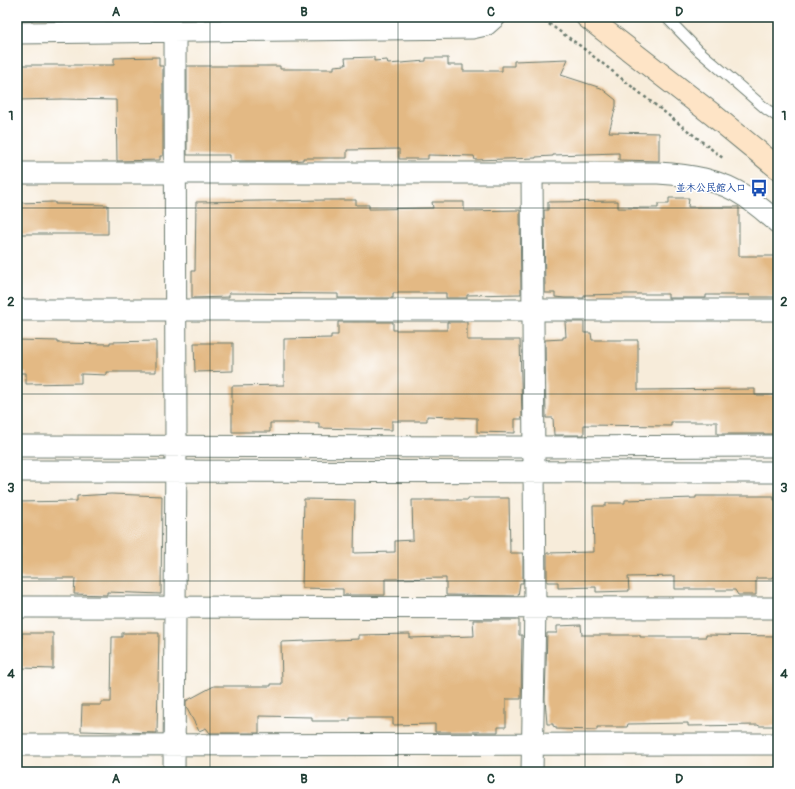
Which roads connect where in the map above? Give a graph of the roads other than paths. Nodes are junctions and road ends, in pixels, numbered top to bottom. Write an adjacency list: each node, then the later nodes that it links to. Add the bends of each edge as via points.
1 (495, 17): 5 (street, via 486,25 472,28)
2 (587, 17): 7 (street)
3 (666, 17): 6 (lane, via 698,50)
4 (17, 32): 5 (street)
5 (175, 32): 9 (street)
6 (778, 117)
7 (778, 168)
8 (17, 173): 9 (street)
9 (175, 173): 10 (street); 13 (street)
10 (532, 174): 11 (street, via 686,175 728,187 746,197); 15 (street)
11 (778, 223)
12 (17, 310): 13 (street)
13 (175, 310): 15 (street); 17 (street)
14 (778, 310): 15 (street)
15 (533, 311): 19 (street)
16 (17, 446): 17 (street)
17 (176, 446): 19 (street); 21 (street)
18 (778, 446): 19 (street)
19 (534, 448): 22 (street)
20 (17, 471): 21 (street)
21 (175, 471): 22 (street); 25 (street)
22 (534, 472): 23 (street); 26 (street)
23 (778, 472)
24 (17, 607): 25 (street)
25 (174, 608): 26 (street); 31 (street)
26 (535, 608): 27 (street); 28 (street)
27 (778, 608)
28 (533, 744): 29 (street); 31 (street); 33 (street)
29 (778, 744)
30 (17, 745): 31 (street)
31 (174, 745): 32 (street)
32 (174, 772)
33 (532, 772)

